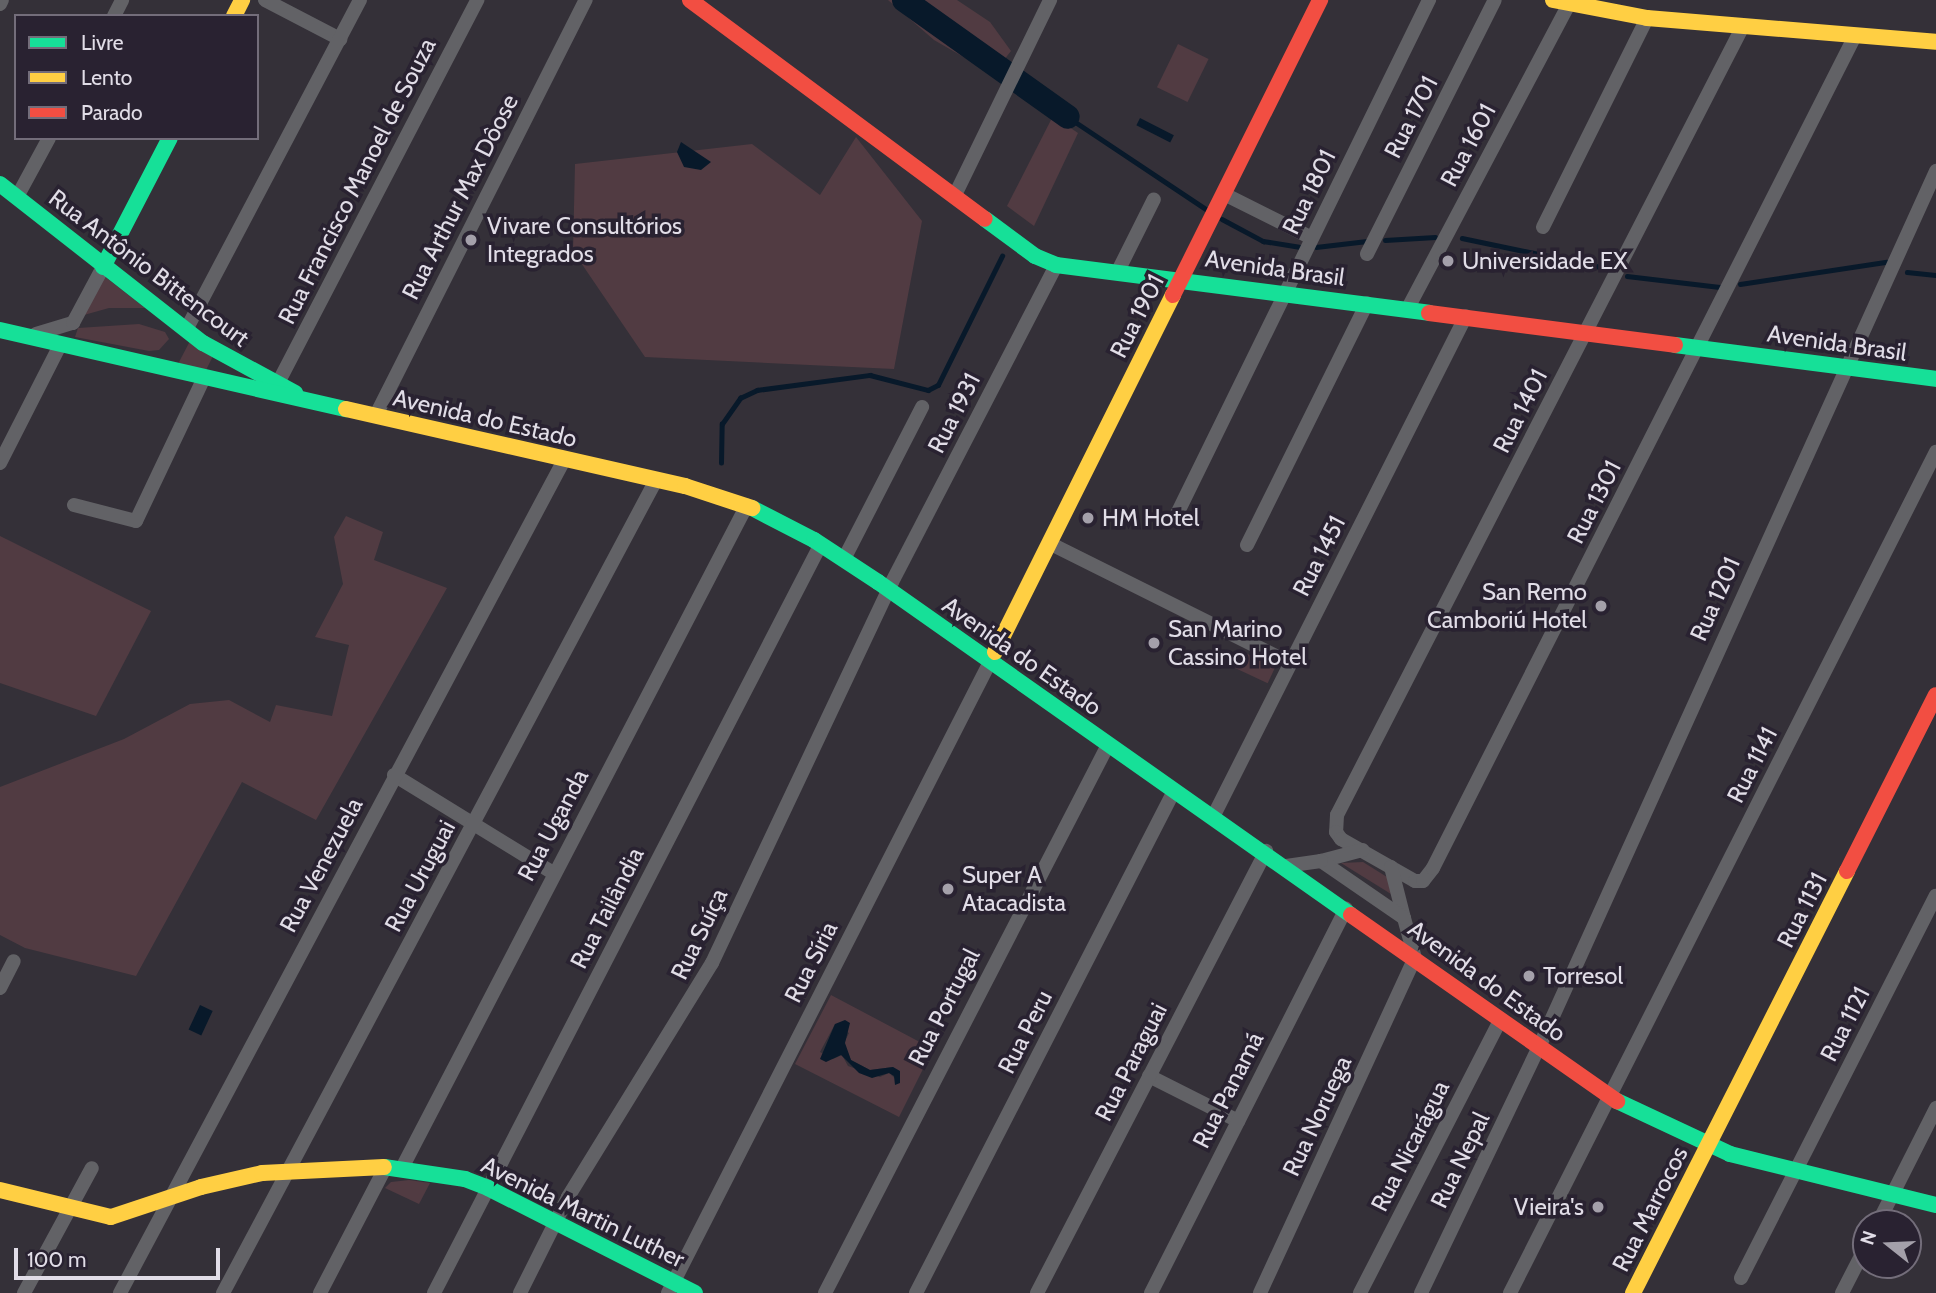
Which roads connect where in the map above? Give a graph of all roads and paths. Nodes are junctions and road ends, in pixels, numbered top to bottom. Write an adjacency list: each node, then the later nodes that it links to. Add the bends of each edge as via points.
1 (265, 0): 14 (street)
2 (360, 0): 14 (street)
3 (477, 0): 44 (street, Rua Francisco Manoel de Souza)
4 (586, 0): 47 (street, Rua Arthur Max Dôose)
5 (690, 0): 21 (main road, Avenida Brasil)
6 (1051, 0): 21 (street)
7 (1320, 0): 20 (main road, Rua 1901)
8 (1429, 0): 25 (street, Rua 1801)
9 (1494, 0): 26 (street, Rua 1701)
10 (1561, 2): 11 (main road); 33 (street, Rua 1601)
11 (1647, 18): 12 (main road); 24 (street)
12 (1743, 26): 13 (main road); 37 (street, Rua 1401)
13 (1855, 36): 15 (main road); 40 (street, Rua 1301)
14 (340, 39): 36 (street)
15 (1936, 41)
16 (48, 140): 22 (street)
17 (169, 140): 28 (main road)
18 (1936, 171): 41 (street, Rua 1201)
19 (0, 184): 22 (main road, Rua Antônio Bittencourt)
20 (1224, 194): 25 (street); 30 (main road, Rua 1901)
21 (955, 195): 27 (main road, Avenida Brasil, via 1035,256)
22 (17, 197): 28 (main road, Rua Antônio Bittencourt)
23 (1154, 199): 29 (street)
24 (1543, 227)
25 (1312, 238): 31 (street, Rua 1801)
26 (1367, 254)
27 (1056, 265): 29 (main road, Avenida Brasil); 59 (street, Rua 1931)
28 (103, 267): 36 (main road, Rua Antônio Bittencourt); 38 (street, via 73,323 55,332)
29 (1118, 271): 30 (main road, Avenida Brasil)
30 (1182, 278): 31 (main road, Avenida Brasil); 55 (main road, Rua 1901)
31 (1285, 292): 32 (main road, Avenida Brasil); 54 (street, Rua 1801)
32 (1367, 303): 33 (main road, Avenida Brasil); 57 (street)
33 (1408, 308): 34 (main road, Avenida Brasil)
34 (1466, 316): 37 (main road, Avenida Brasil); 61 (street, Rua 1451)
35 (0, 330): 38 (main road, Avenida do Estado)
36 (186, 330): 44 (main road, Rua Antônio Bittencourt, via 225,357)
37 (1586, 332): 40 (main road, Avenida Brasil); 66 (street, Rua 1401)
38 (24, 336): 39 (main road, Avenida do Estado)
39 (60, 345): 42 (main road, Avenida do Estado); 50 (street)
40 (1699, 348): 41 (main road, Avenida Brasil); 73 (street, Rua 1301, via 1427,878 1415,881)
41 (1844, 367): 43 (main road, Avenida Brasil); 82 (street, Rua 1201)
42 (204, 378): 45 (main road, Avenida do Estado); 52 (street, via 136,521)
43 (1936, 379)
44 (278, 383): 45 (main road, Rua Antônio Bittencourt)
45 (312, 401): 47 (main road, Avenida do Estado)
46 (922, 407): 58 (street)
47 (376, 415): 49 (main road, Avenida do Estado)
48 (1936, 452): 84 (street, Rua 1141)
49 (564, 460): 51 (main road, Avenida do Estado); 64 (street, Rua Venezuela)
50 (0, 463)
51 (656, 480): 53 (main road, Avenida do Estado); 68 (street, Rua Uruguai)
52 (74, 505)
53 (747, 505): 56 (main road, Avenida do Estado); 74 (street, Rua Uganda)
54 (1175, 516)
55 (1049, 543): 60 (main road, Rua 1901); 61 (street)
56 (821, 544): 58 (main road, Avenida do Estado); 92 (street, Rua Tailândia)
57 (1247, 545)
58 (844, 559): 59 (main road, Avenida do Estado)
59 (890, 586): 60 (main road, Avenida do Estado); 99 (street, Rua Suíça, via 712,963)
60 (992, 657): 63 (main road, Avenida do Estado); 102 (street, Rua Síria)
61 (1290, 663): 67 (street, Rua 1451)
62 (1936, 695): 87 (main road, Rua 1131)
63 (1108, 745): 65 (main road, Avenida do Estado); 110 (street, Rua Portugal)
64 (394, 775): 68 (street); 95 (street, Rua Venezuela)
65 (1174, 791): 67 (main road, Avenida do Estado); 111 (street, Rua Peru)
66 (1337, 815): 69 (street, Rua 1301, via 1336,832 1341,839)
67 (1213, 817): 70 (main road, Avenida do Estado)
68 (474, 824): 74 (street); 90 (street, Rua Uruguai)
69 (1363, 850): 71 (street); 73 (street, Rua 1301)
70 (1266, 851): 72 (main road, Avenida do Estado); 83 (street, Rua Paraguai)
71 (1321, 861): 72 (street); 77 (street)
72 (1286, 866): 76 (main road, Avenida do Estado)
73 (1391, 867): 77 (street)
74 (554, 873): 88 (street, Rua Uganda)
75 (1936, 896): 91 (street, Rua 1121)
76 (1346, 909): 78 (main road, Avenida do Estado); 86 (street, Rua Panamá)
77 (1404, 918): 78 (street)
78 (1415, 958): 81 (main road, Avenida do Estado); 114 (street, Rua Noruega)
79 (15, 961): 80 (street)
80 (0, 988)
81 (1501, 1020): 82 (main road, Avenida do Estado); 115 (street, Rua Nicarágua)
82 (1539, 1047): 84 (main road, Avenida do Estado); 116 (street, Rua Nepal)
83 (1149, 1076): 86 (street); 112 (street, Rua Paraguai)
84 (1609, 1098): 87 (main road, Avenida do Estado); 117 (street, Rua 1141)
85 (1936, 1108): 94 (street)
86 (1238, 1121): 113 (street, Rua Panamá)
87 (1708, 1145): 91 (main road, Avenida do Estado); 118 (main road, Rua Marrocos)
88 (394, 1167): 90 (main road, Avenida Martin Luther); 92 (main road, Avenida Martin Luther, via 465,1179); 106 (street, Rua Uganda)
89 (92, 1168): 98 (street)
90 (289, 1170): 95 (main road, Avenida Martin Luther, via 234,1178); 105 (street, Rua Uruguai)
91 (1794, 1172): 94 (main road, Avenida do Estado); 101 (street, Rua 1121)
92 (488, 1188): 99 (main road, Avenida Martin Luther); 107 (street, Rua Tailândia)
93 (0, 1190): 98 (main road, Avenida Martin Luther)
94 (1892, 1195): 96 (main road, Avenida do Estado); 97 (street)
95 (172, 1196): 98 (main road, Avenida Martin Luther, via 111,1217); 104 (street, Rua Venezuela)
96 (1936, 1205)
97 (1885, 1209)
98 (69, 1210): 103 (street)
99 (555, 1222): 102 (main road, Avenida Martin Luther); 108 (street, Rua Suíça)
100 (1852, 1273): 119 (street)
101 (1741, 1278)
102 (671, 1288): 109 (main road, Avenida Martin Luther)
103 (24, 1293)
104 (120, 1293)
105 (223, 1293)
106 (320, 1293)
107 (434, 1293)
108 (520, 1293)
109 (695, 1293)
110 (825, 1293)
111 (916, 1293)
112 (1037, 1293)
113 (1151, 1293)
114 (1260, 1293)
115 (1360, 1293)
116 (1421, 1293)
117 (1510, 1293)
118 (1633, 1293)
119 (1842, 1293)

